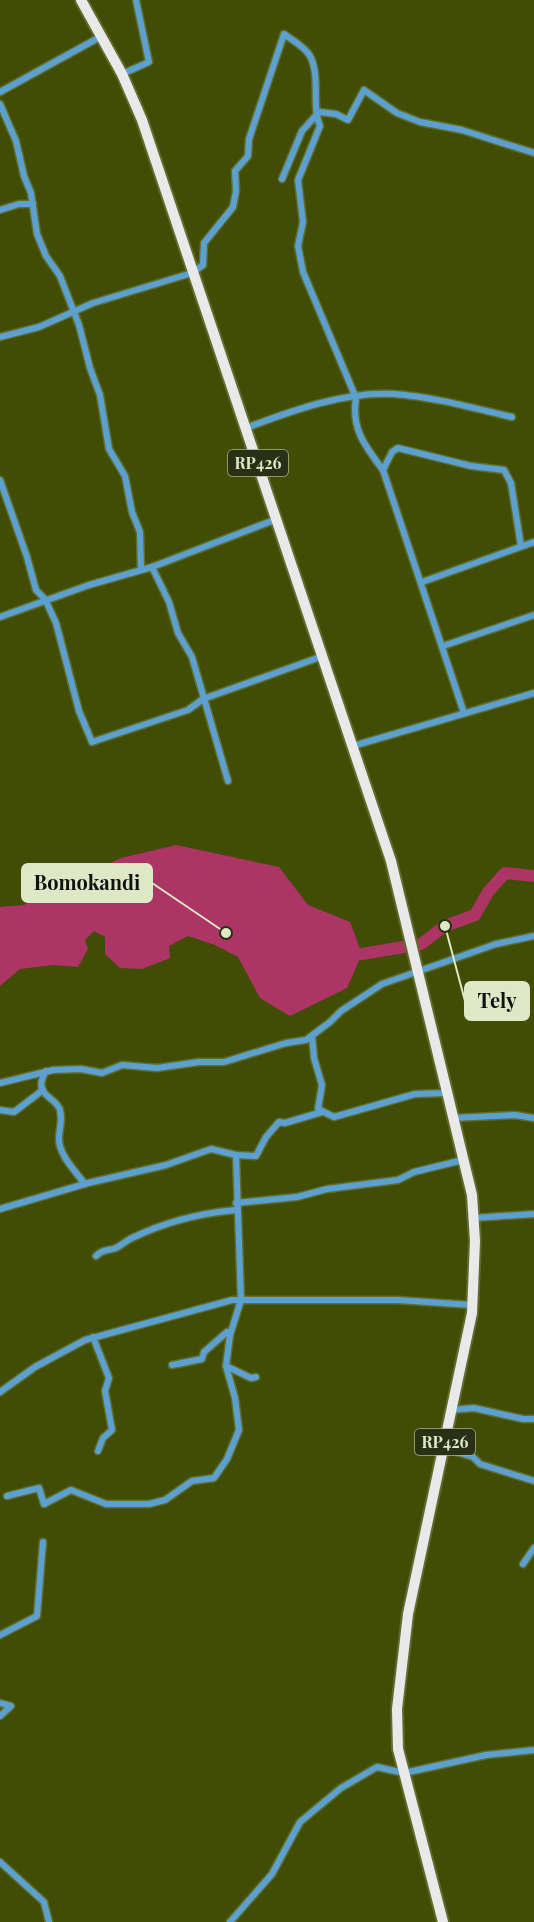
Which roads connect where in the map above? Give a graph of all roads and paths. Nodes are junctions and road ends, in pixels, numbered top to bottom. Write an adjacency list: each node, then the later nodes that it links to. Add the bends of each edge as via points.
1 (81, 0): 3 (main road, RP426)
2 (136, 0): 4 (street, via 149,62)
3 (100, 37): 4 (main road, RP426); 5 (street)
4 (122, 74): 12 (main road, RP426, via 142,120)
5 (0, 92)
6 (0, 104): 10 (street, via 16,141)
7 (316, 116): 8 (street, via 319,112 336,114 348,120 364,90 397,113 420,122 462,130); 9 (street, via 302,131); 12 (street, via 310,56 284,34 249,139 248,156 235,171 233,207 204,243 203,266); 15 (street, via 320,126 298,180 303,222 297,246 303,272)
8 (534, 153)
9 (282, 179)
10 (33, 204): 11 (street); 13 (street, via 37,234 60,276)
11 (0, 210)
12 (192, 273): 13 (street); 17 (main road, RP426)
13 (72, 312): 14 (street, via 39,327); 24 (street, via 100,394 108,449 125,476 140,532)
14 (0, 337)
15 (356, 398): 16 (street, via 393,394); 17 (street, via 305,405); 18 (street, via 353,414 359,438)
16 (512, 417)
17 (246, 428): 20 (main road, RP426)
18 (383, 470): 22 (street, via 398,448 504,470 511,483); 25 (street)
19 (0, 480): 26 (street, via 36,590)
20 (277, 519): 23 (street); 30 (main road, RP426)
21 (534, 542): 22 (street)
22 (521, 546): 25 (street)
23 (152, 567): 24 (street); 32 (street, via 178,633 192,657)
24 (141, 570): 26 (street)
25 (422, 582): 29 (street)
26 (45, 599): 28 (street); 32 (street, via 56,622 79,711 92,742 188,710)
27 (534, 615): 29 (street)
28 (0, 617)
29 (443, 646): 33 (street)
30 (323, 655): 32 (street); 34 (main road, RP426)
31 (534, 693): 33 (street)
32 (203, 699): 35 (street)
33 (464, 713): 34 (street)
34 (353, 746): 37 (main road, RP426, via 391,861)
35 (228, 781)
36 (534, 936): 37 (street)
37 (416, 968): 38 (street, via 382,984); 42 (main road, RP426)
38 (312, 1036): 39 (street, via 224,1062 157,1068 122,1065 102,1073 81,1069); 44 (street, via 322,1085 318,1109)
39 (46, 1071): 40 (street); 41 (street)
40 (0, 1083)
41 (43, 1090): 43 (street, via 14,1112); 49 (street, via 60,1107 63,1122 58,1139)
42 (446, 1093): 44 (street, via 415,1094 334,1117); 45 (main road, RP426)
43 (0, 1110)
44 (322, 1112): 47 (street, via 279,1122 256,1156)
45 (452, 1118): 46 (street); 48 (main road, RP426)
46 (534, 1118)
47 (236, 1155): 49 (street, via 212,1149); 50 (street)
48 (463, 1160): 50 (street, via 398,1180); 53 (main road, RP426)
49 (84, 1184): 51 (street)
50 (236, 1207): 54 (street, via 174,1221 115,1248 104,1249); 55 (street)
51 (0, 1209)
52 (534, 1214): 53 (street)
53 (474, 1218): 56 (main road, RP426)
54 (96, 1256)
55 (241, 1300): 56 (street, via 426,1301); 57 (street); 58 (street)
56 (472, 1305): 65 (main road, RP426)
57 (230, 1335): 59 (street, via 227,1332 220,1337 198,1361); 60 (street)
58 (93, 1337): 62 (street); 64 (street, via 35,1367)
59 (172, 1365)
60 (226, 1366): 61 (street); 70 (street, via 239,1430 214,1478 192,1481 165,1500 149,1504 106,1504 71,1490 44,1504 39,1488)
61 (256, 1377)
62 (109, 1378): 63 (street); 68 (street, via 105,1391 112,1430 103,1438)
63 (101, 1383)
64 (0, 1392)
65 (451, 1410): 66 (street, via 474,1408); 67 (main road, RP426)
66 (534, 1419)
67 (443, 1448): 69 (street); 78 (main road, RP426, via 408,1614 397,1709 398,1749)
68 (98, 1451)
69 (534, 1481)
70 (7, 1496)
71 (43, 1542): 74 (street, via 37,1616)
72 (534, 1548): 73 (street)
73 (523, 1564)
74 (0, 1635)
75 (0, 1703): 76 (street, via 11,1706)
76 (0, 1716)
77 (534, 1750): 78 (street, via 486,1755)
78 (404, 1773): 81 (street, via 377,1767 341,1788 300,1822 272,1874); 82 (main road, RP426)
79 (0, 1862): 80 (street, via 44,1902)
80 (49, 1922)
81 (230, 1922)
82 (443, 1922)

